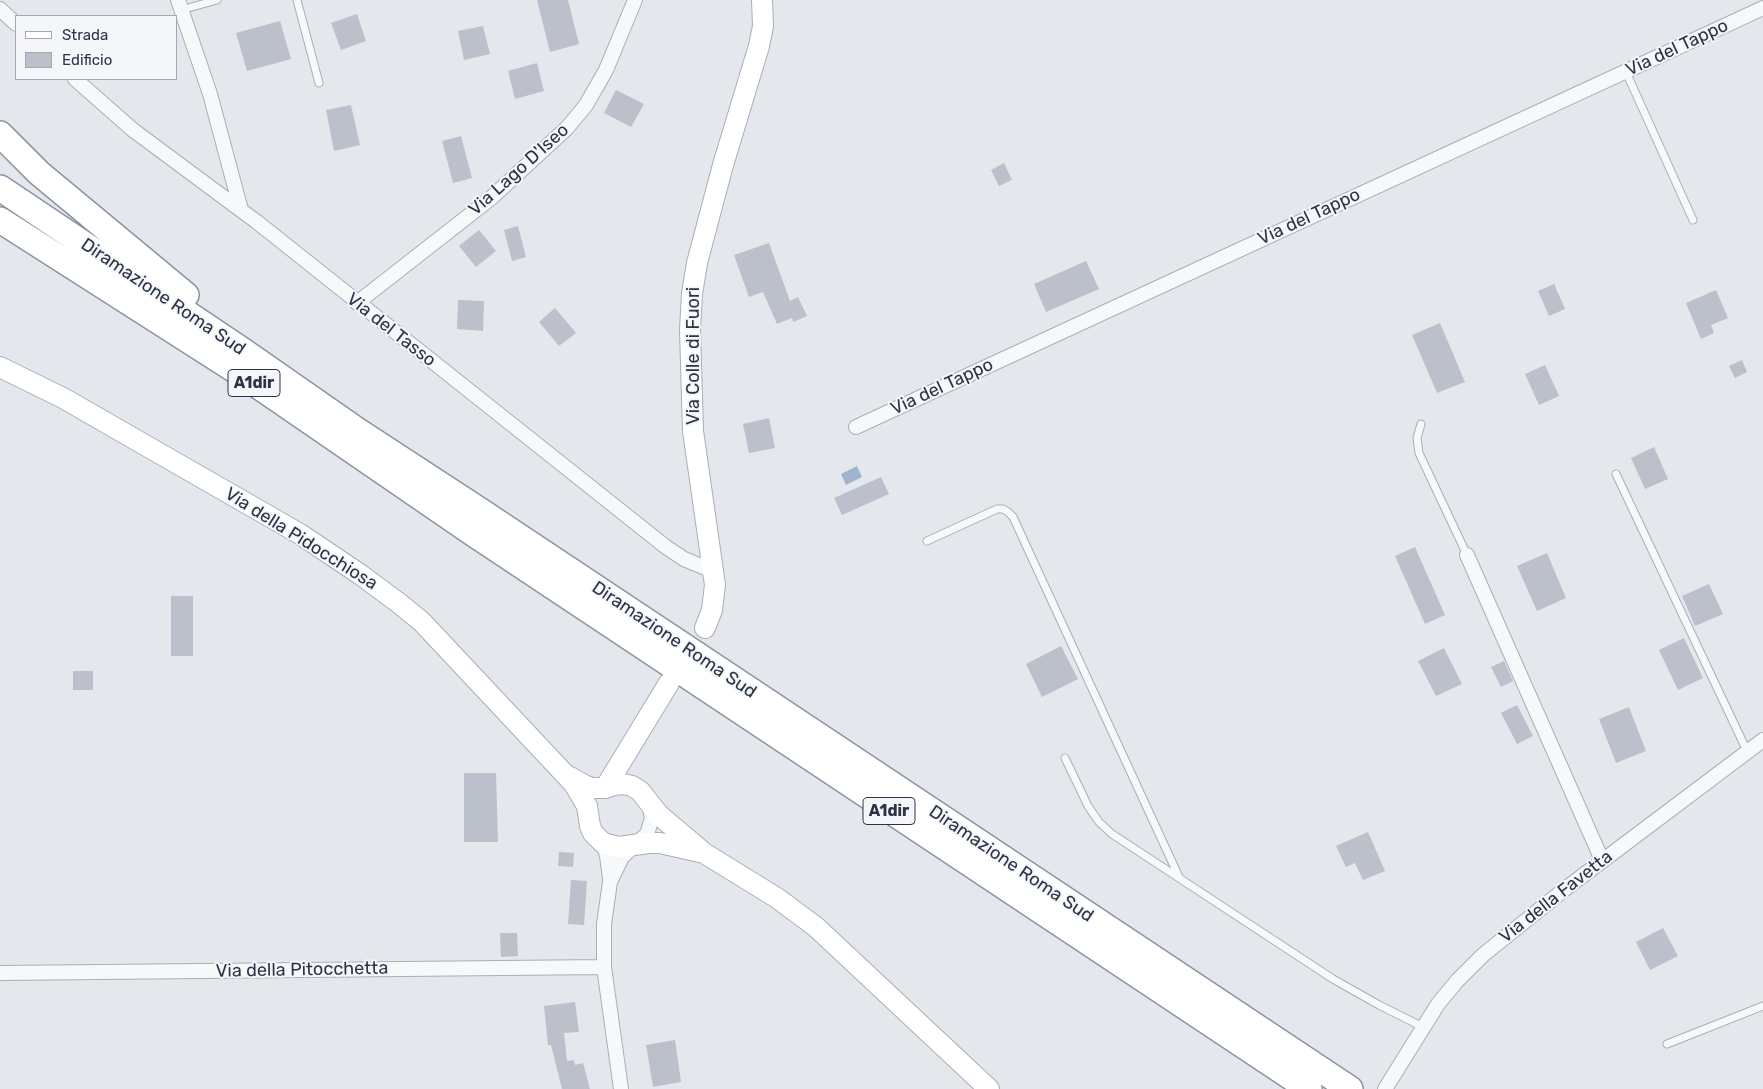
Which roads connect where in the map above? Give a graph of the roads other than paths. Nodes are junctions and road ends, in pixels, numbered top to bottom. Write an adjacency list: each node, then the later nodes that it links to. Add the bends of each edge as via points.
1 (218, 0): 5 (lane)
2 (297, 0): 11 (lane)
3 (635, 0): 17 (street, Via Lago D'Iseo, via 606,70 586,105 567,128 490,199)
4 (762, 0): 25 (street, Via Colle di Fuori, via 761,39 723,166 692,294 692,423)
5 (180, 5): 14 (street, via 210,94)
6 (1763, 8): 9 (street, Via del Tappo)
7 (0, 9): 8 (street)
8 (15, 23)
9 (1626, 72): 16 (lane); 21 (street, Via del Tappo)
10 (76, 80): 14 (street, Via del Tasso, via 133,130)
11 (319, 84)
12 (0, 134): 18 (highway, via 39,173 191,300)
13 (0, 188): 18 (highway, Diramazione Roma Sud / A1dir)
14 (241, 210): 17 (street, Via del Tasso)
15 (0, 220): 49 (highway, Diramazione Roma Sud / A1dir, via 238,372 471,532)
16 (1693, 220)
17 (357, 303): 25 (street, Via del Tasso, via 666,547 684,559)
18 (243, 351): 50 (highway, Diramazione Roma Sud / A1dir, via 358,431)
19 (0, 367): 32 (street, Via della Pidocchiosa, via 150,447 300,534 361,575 422,622)
20 (1421, 424): 24 (lane, via 1417,438 1419,453)
21 (856, 427)
22 (1616, 474): 30 (lane)
23 (927, 542): 40 (lane, via 997,509 1003,509 1013,517)
24 (1467, 555): 39 (street)
25 (713, 571): 26 (street, Via Colle di Fuori, via 714,602)
26 (705, 628)
27 (669, 683): 28 (street)
28 (633, 742): 33 (street); 34 (street, via 630,767)
29 (1762, 744): 30 (street, Via della Favetta)
30 (1747, 751): 39 (street, Via della Favetta)
31 (1065, 758): 40 (lane, via 1084,800 1099,822 1112,834)
32 (559, 768): 33 (street, Via della Pidocchiosa, via 584,785); 35 (street, Via della Pidocchiosa, via 580,792)
33 (605, 788): 34 (street, via 623,784 632,786); 35 (street, via 593,800)
34 (644, 796): 37 (street, via 652,818 647,834); 38 (street, via 659,815)
35 (589, 812): 36 (street, via 593,833)
36 (603, 842): 37 (street, via 618,848); 41 (street)
37 (634, 845): 38 (street, via 660,843); 41 (street, via 619,862)
38 (704, 853): 48 (street, via 773,895 816,927)
39 (1602, 860): 45 (street, Via della Favetta, via 1482,955 1451,988)
40 (1179, 877): 45 (lane, via 1333,979)
41 (610, 882): 42 (street, via 604,924)
42 (604, 968): 43 (street, Via della Pitocchetta); 47 (street)
43 (0, 974)
44 (1763, 1006): 46 (lane)
45 (1423, 1028): 51 (street, Via della Favetta)
46 (1667, 1044)
47 (621, 1089)
48 (989, 1089)
49 (1309, 1089)
50 (1350, 1089)
51 (1385, 1089)

